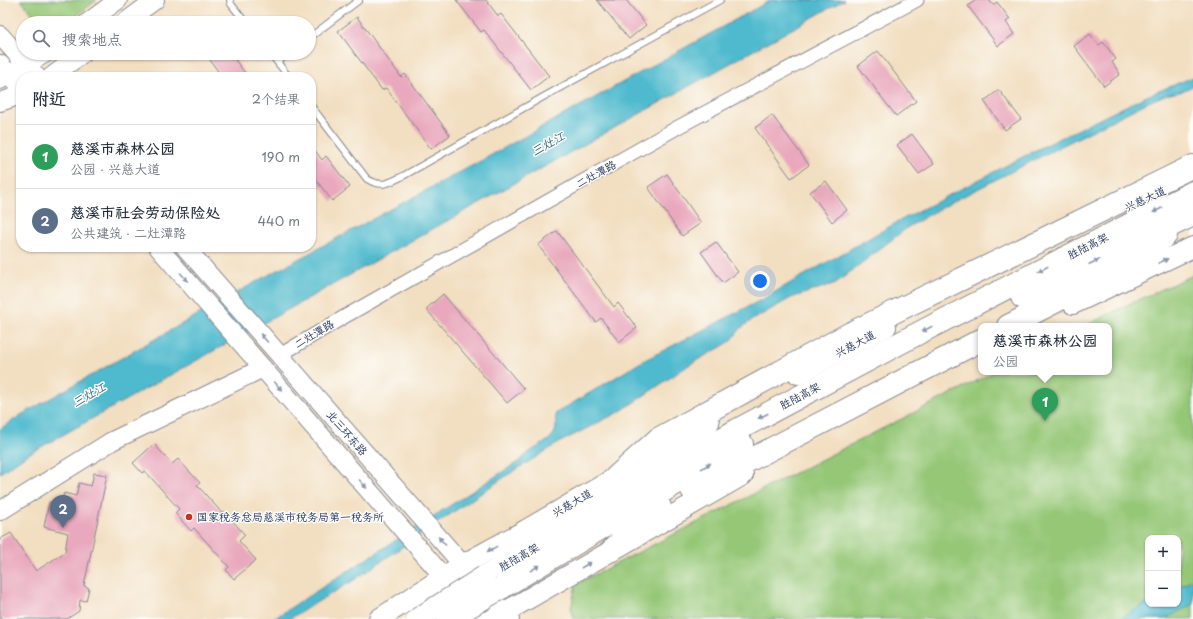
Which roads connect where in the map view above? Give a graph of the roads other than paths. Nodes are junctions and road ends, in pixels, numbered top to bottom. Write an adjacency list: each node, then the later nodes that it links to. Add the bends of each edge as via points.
1 (118, 0): 7 (main road)
2 (155, 0): 8 (main road)
3 (230, 0): 9 (lane)
4 (359, 0): 10 (lane)
5 (720, 0): 23 (lane, via 386,184 374,184 367,179)
6 (917, 0): 35 (street, 二灶潭路, via 680,126 344,316)
7 (96, 16)
8 (133, 16)
9 (240, 16)
10 (316, 33)
11 (0, 35): 12 (main road)
12 (16, 53)
13 (22, 60): 18 (main road)
14 (41, 60): 18 (main road)
15 (74, 60): 19 (main road)
16 (280, 60): 17 (lane)
17 (277, 62): 20 (lane)
18 (32, 71)
19 (58, 72)
20 (285, 72)
21 (16, 97): 22 (main road)
22 (0, 102)
23 (316, 113)
24 (1193, 166): 37 (highway, via 849,334 658,439)
25 (1193, 176): 37 (main road, 兴慈大道, via 905,317 728,412)
26 (1193, 192): 44 (highway, 胜陆高架, one-way to 44, bridge, via 737,430 484,577)
27 (1188, 218): 31 (highway, via 1142,257); 45 (highway, 胜陆高架, one-way to 27, bridge, via 744,443 1034,290)
28 (1193, 247): 32 (main road, one-way to 28)
29 (162, 252): 36 (main road, 北三环东路, one-way to 36)
30 (189, 252): 35 (main road, 北三环东路, one-way to 30)
31 (1014, 323)
32 (1032, 323)
33 (978, 342): 39 (highway, via 649,513)
34 (978, 348): 39 (main road, via 882,394)
35 (280, 355): 40 (main road, 北三环东路, one-way to 35)
36 (263, 368): 38 (main road, via 112,441); 41 (main road, 北三环东路, one-way to 41)
37 (616, 477): 40 (main road, 兴慈大道, one-way to 40)
38 (0, 511)
39 (612, 550): 42 (main road, one-way to 39)
40 (462, 565): 41 (main road, 兴慈大道); 42 (main road, 北三环东路)
41 (443, 577): 43 (main road, 兴慈大道); 46 (main road, 北三环东路)
42 (502, 617)
43 (379, 619)
44 (418, 619)
45 (448, 619)
46 (480, 619)

